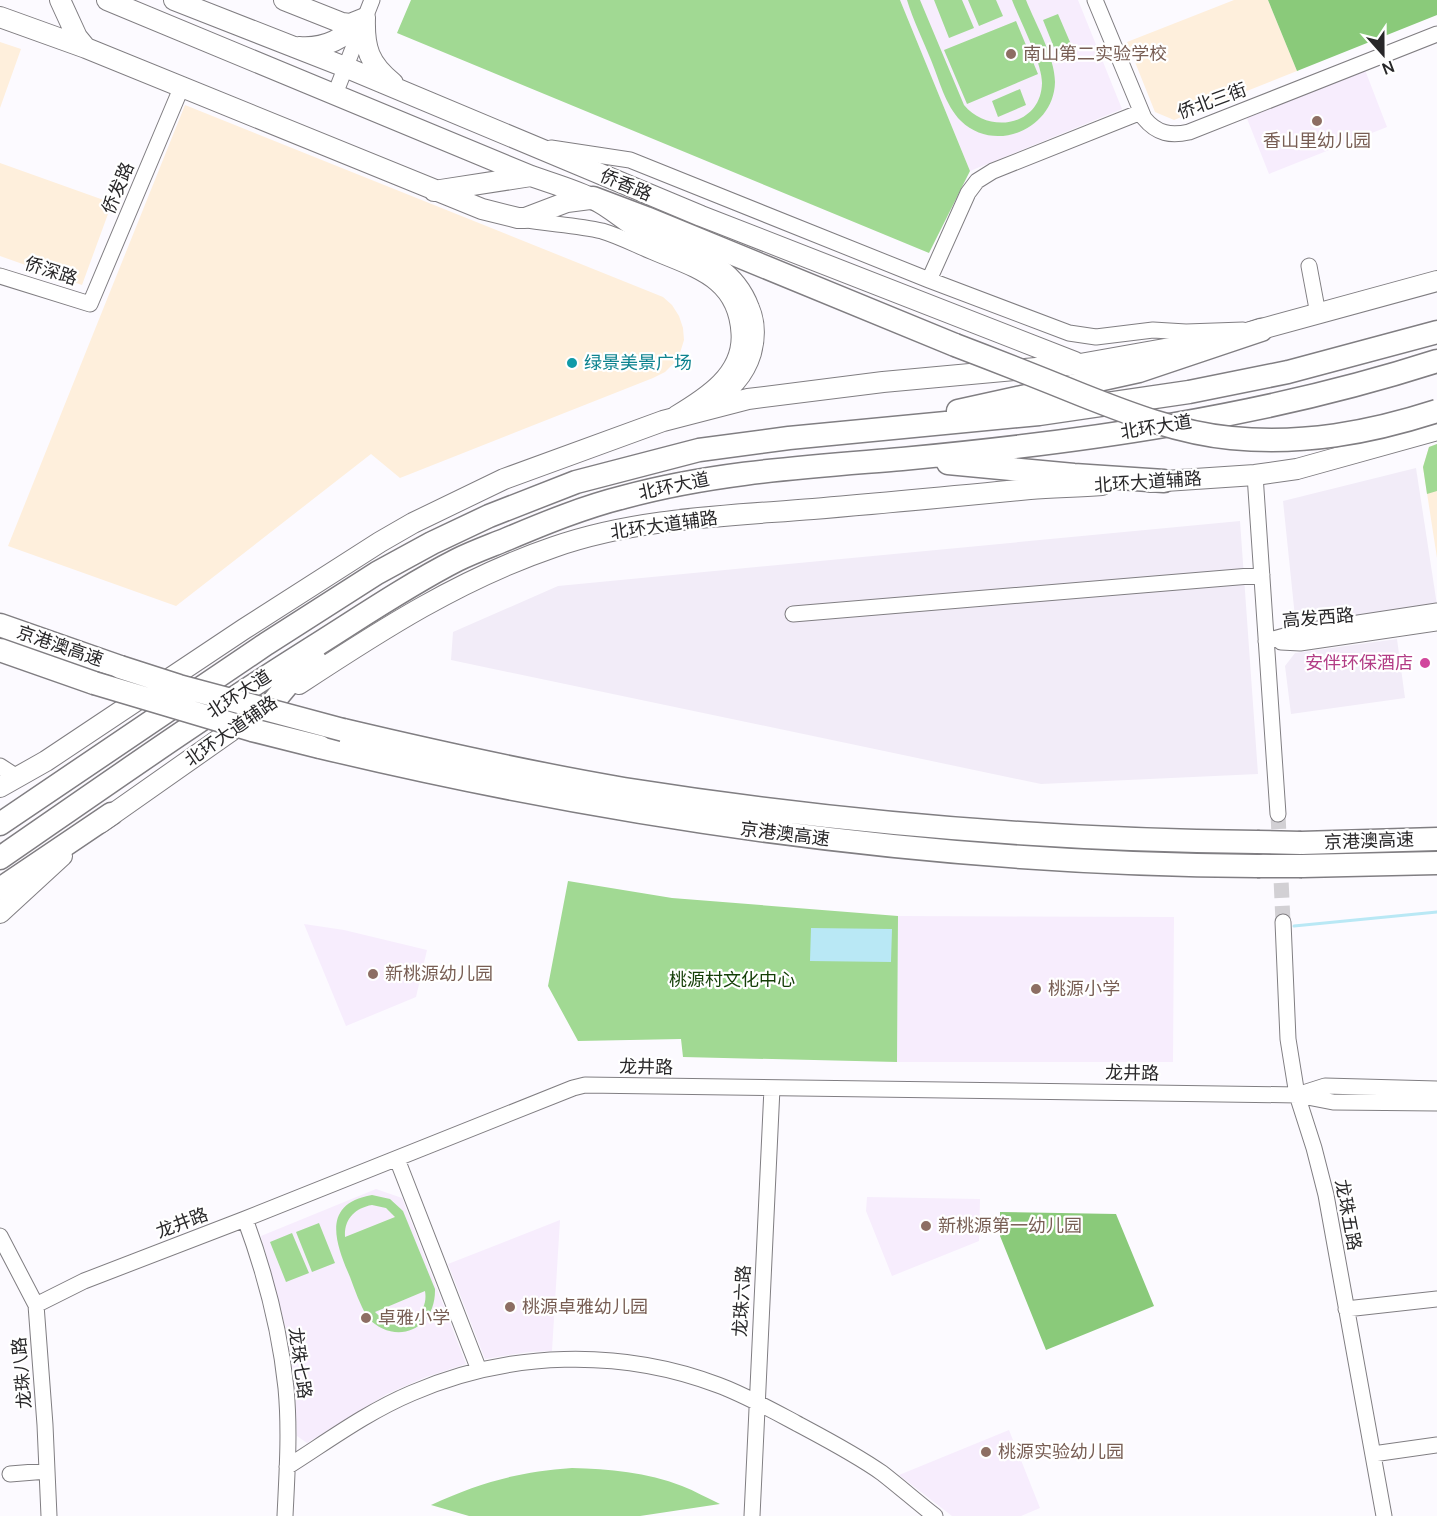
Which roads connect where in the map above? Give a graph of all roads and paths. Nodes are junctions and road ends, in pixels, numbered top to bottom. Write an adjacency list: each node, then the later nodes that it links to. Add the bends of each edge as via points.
1 (60, 0): 11 (main road, via 77,38)
2 (107, 0): 12 (main road, 侨香路)
3 (174, 0): 8 (main road, 侨香路)
4 (284, 0): 6 (main road, via 350,24)
5 (1095, 0): 17 (street)
6 (369, 9): 10 (main road, via 330,44); 13 (street); 15 (main road, via 364,35 368,54 378,69)
7 (0, 17): 11 (main road)
8 (237, 25): 10 (main road, 侨香路); 12 (main road)
9 (1437, 34): 17 (street, 侨北三街, via 1190,132 1165,134 1150,125)
10 (291, 46): 13 (main road, 侨香路)
11 (86, 48): 14 (main road)
12 (227, 49): 16 (main road, 侨香路)
13 (345, 67): 15 (main road, 侨香路); 16 (street)
14 (182, 86): 20 (main road); 27 (street, 侨发路)
15 (404, 92): 18 (main road, 侨香路)
16 (335, 94): 19 (main road, 侨香路)
17 (1141, 112): 25 (street, via 993,171 977,181)
18 (535, 146): 25 (street, via 630,160); 32 (main road, 侨香路, via 701,216)
19 (531, 176): 20 (main road); 21 (main road, 侨香路)
20 (434, 191): 22 (main road)
21 (593, 198): 22 (main road); 33 (highway, bridge, via 1151,422 1229,438 1304,440 1394,425); 34 (main road, 侨香路, via 646,234 719,267 739,287 752,314 753,346 733,384 713,400)
22 (518, 218): 34 (street, via 608,233 699,271 727,295 739,325 733,364 715,387)
23 (1308, 266): 28 (street)
24 (0, 276): 27 (street, 侨深路)
25 (929, 280): 29 (street, via 1082,336 1154,330)
26 (1437, 281): 28 (main road)
27 (90, 304)
28 (1318, 314): 29 (main road)
29 (1261, 330): 32 (main road); 35 (highway, via 1131,373)
30 (1437, 332): 35 (highway, 北环大道, via 1288,372 1189,392 1040,414)
31 (1437, 361): 37 (highway, 北环大道, via 1293,401 1193,422)
32 (1080, 364): 34 (main road, via 784,393)
33 (1437, 411)
34 (663, 421): 50 (main road, via 504,479 413,523)
35 (886, 429): 53 (highway, 北环大道, via 699,450 576,482 489,516 423,548 325,605)
36 (1437, 430): 38 (main road, 北环大道辅路, via 1297,469)
37 (902, 459): 39 (highway); 41 (highway, 北环大道, via 747,472 691,480 622,497 548,521 458,560)
38 (1255, 475): 39 (main road, 北环大道辅路); 40 (street)
39 (1164, 481): 48 (main road, 北环大道辅路, via 699,518 592,535 523,558 449,591 377,632)
40 (1262, 575): 43 (street); 46 (street)
41 (385, 602): 48 (highway, via 293,678); 55 (highway, 北环大道, via 219,706)
42 (1437, 611): 46 (street, 高发西路, via 1299,632)
43 (794, 614)
44 (1437, 623): 46 (street, 高发西路, via 1300,643)
45 (0, 625): 54 (highway, 京港澳高速, bridge, via 179,686 343,730 611,786 821,816 1050,836 1301,843)
46 (1266, 642): 52 (street)
47 (0, 650): 56 (highway, 京港澳高速, bridge, via 242,727 435,774 610,808 823,839 1082,861 1257,866)
48 (274, 701): 51 (main road, 北环大道辅路)
49 (0, 766): 50 (street)
50 (9, 782)
51 (111, 814): 57 (highway); 58 (main road, 北环大道辅路)
52 (1278, 814)
53 (2, 823)
54 (1437, 839)
55 (0, 858)
56 (1437, 863)
57 (0, 889)
58 (0, 913)
59 (1283, 922): 62 (street, 龙珠五路, via 1288,1040)
60 (772, 1088): 62 (street, 龙井路); 64 (street, 龙井路, via 585,1085); 71 (street, 龙珠六路)
61 (1437, 1089): 62 (street, 龙井路, via 1325,1086)
62 (1297, 1095): 63 (street, 龙井路, via 1333,1102); 69 (street, 龙珠五路, via 1326,1196)
63 (1437, 1103)
64 (397, 1159): 65 (street, 龙井路); 70 (street)
65 (245, 1219): 68 (street, 龙井路, via 84,1281); 74 (street, 龙珠七路, via 279,1343 286,1389)
66 (0, 1236): 68 (street, 龙珠八路)
67 (1437, 1299): 69 (street)
68 (36, 1305): 75 (street, 龙珠八路)
69 (1346, 1309): 73 (street, 龙珠五路)
70 (479, 1370): 71 (street, via 551,1360 615,1361 698,1378); 74 (street, via 393,1401)
71 (757, 1402): 79 (street, 龙珠六路); 80 (street, via 880,1472)
72 (1437, 1445): 73 (street)
73 (1373, 1454): 81 (street, 龙珠五路)
74 (287, 1467): 78 (street, 龙珠七路)
75 (47, 1471): 76 (street); 77 (street, 龙珠八路)
76 (10, 1474)
77 (49, 1516)
78 (285, 1516)
79 (752, 1516)
80 (935, 1516)
81 (1384, 1516)

